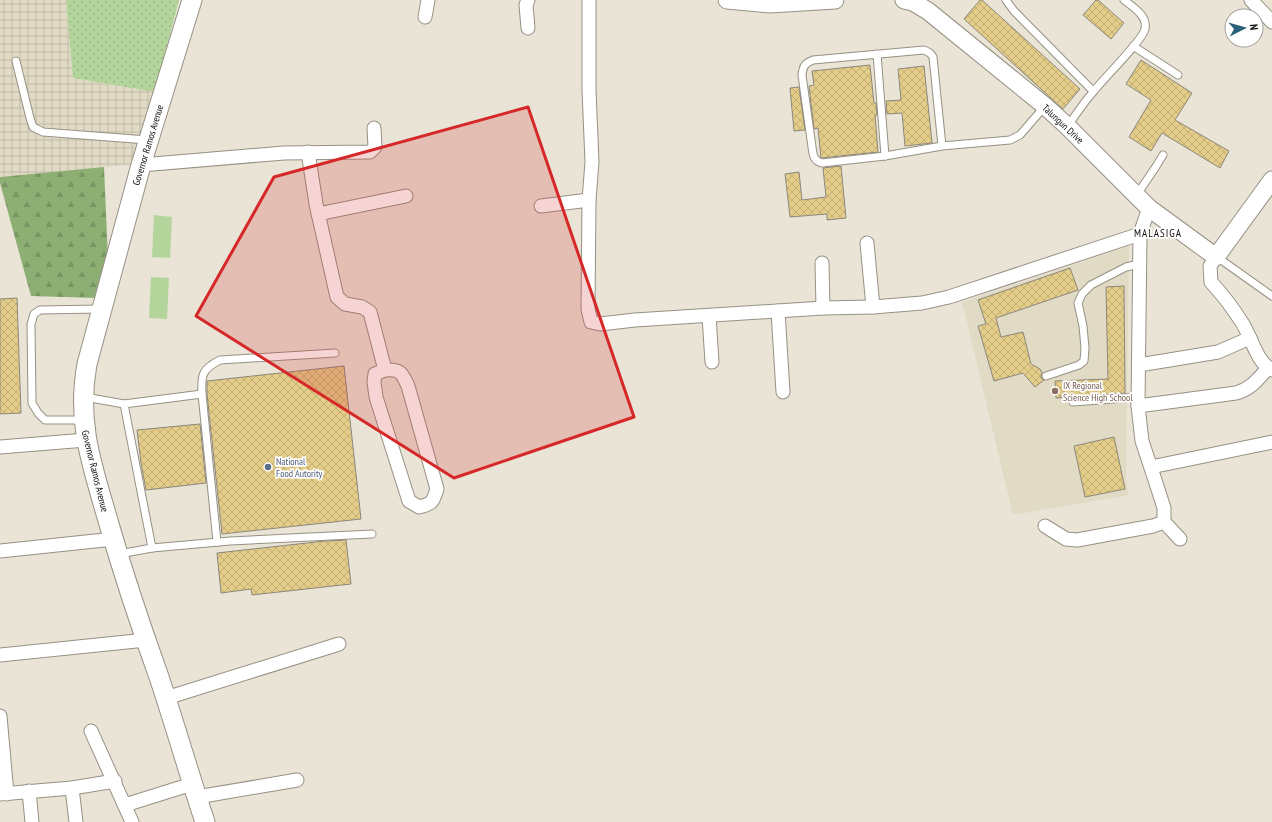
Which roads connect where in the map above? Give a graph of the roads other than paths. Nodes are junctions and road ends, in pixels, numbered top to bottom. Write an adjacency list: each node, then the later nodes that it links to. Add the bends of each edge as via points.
1 (192, 0): 22 (main road, Governor Ramos Avenue)
2 (428, 0): 11 (street)
3 (528, 0): 13 (street)
4 (589, 0): 31 (street, via 592,162)
5 (727, 0): 6 (street, via 770,4)
6 (835, 0)
7 (904, 0): 19 (street, Talungun Drive, via 928,11)
8 (1006, 0): 18 (lane)
9 (1124, 0): 14 (lane, via 1139,12 1145,22 1145,29)
10 (1251, 0): 12 (street)
11 (425, 17)
12 (1272, 22)
13 (528, 28)
14 (1133, 46): 17 (lane); 18 (lane)
15 (877, 54): 23 (lane, via 924,50 930,52 933,57); 26 (lane); 26 (lane, via 813,60 803,68 802,75 814,158 818,162)
16 (16, 61): 22 (lane, via 33,127 43,132)
17 (1178, 75)
18 (1093, 91): 20 (lane)
19 (1045, 106): 20 (street, Talungun Drive); 23 (lane, via 1020,135 1010,140)
20 (1067, 126): 30 (street, Talungun Drive)
21 (374, 128): 24 (street, via 375,147 370,152)
22 (149, 140): 27 (main road, Governor Ramos Avenue)
23 (942, 146): 26 (lane)
24 (308, 152): 27 (street); 34 (street)
25 (1163, 155): 30 (lane)
26 (885, 156)
27 (141, 165): 43 (main road, Governor Ramos Avenue)
28 (1272, 180): 37 (street)
29 (406, 196): 34 (street)
30 (1135, 196): 33 (street, Talungun Drive)
31 (589, 200): 32 (street); 45 (street, via 588,309 591,322 600,324)
32 (541, 206)
33 (1148, 208): 35 (street); 37 (street, Talungun Drive)
34 (318, 214): 51 (street, via 337,297 345,304 362,307 370,312)
35 (1140, 234): 39 (street); 41 (street, via 949,297 922,303)
36 (866, 243): 41 (street)
37 (1216, 256): 40 (lane); 46 (street, via 1210,266 1211,282 1234,309)
38 (822, 262): 42 (street)
39 (1139, 264): 49 (street); 52 (lane, via 1126,267 1091,285 1082,294 1078,303 1083,326 1084,361 1079,366)
40 (1272, 296)
41 (873, 307): 42 (street)
42 (823, 308): 44 (street)
43 (102, 309): 55 (main road, Governor Ramos Avenue, via 87,364); 59 (lane, via 40,310 34,314 31,324 32,402 45,420)
44 (778, 311): 45 (street); 53 (street)
45 (709, 316): 48 (street)
46 (1250, 338): 49 (street, via 1218,352); 50 (street, via 1262,362)
47 (335, 353): 54 (lane, via 220,360 209,365 205,371)
48 (712, 362)
49 (1139, 365): 57 (street)
50 (1270, 369): 57 (street, via 1250,388 1241,392)
51 (385, 370): 51 (street, via 394,369 402,374 408,386 436,489 434,499 429,505 419,507 409,501 376,398 375,374)
52 (1046, 376)
53 (783, 392)
54 (202, 394): 58 (lane); 68 (lane)
55 (82, 397): 58 (lane); 59 (main road, Governor Ramos Avenue)
56 (1073, 402): 57 (lane)
57 (1138, 402): 63 (street, via 1142,441)
58 (124, 404): 70 (lane)
59 (83, 420): 60 (main road, Governor Ramos Avenue)
60 (86, 440): 62 (street); 69 (main road, Governor Ramos Avenue)
61 (1272, 442): 63 (street)
62 (0, 447)
63 (1151, 467): 64 (street, via 1164,508)
64 (1164, 522): 65 (street, via 1077,540 1066,539); 67 (street)
65 (1045, 526)
66 (372, 534): 68 (lane)
67 (1180, 539)
68 (218, 542): 70 (lane)
69 (116, 547): 70 (lane); 71 (street); 72 (main road, Governor Ramos Avenue)
70 (152, 548)
71 (0, 551)
72 (146, 640): 74 (street); 75 (main road, Governor Ramos Avenue)
73 (339, 644): 75 (street)
74 (0, 655)
75 (166, 698): 81 (main road, Governor Ramos Avenue)
76 (0, 716): 83 (street)
77 (91, 732): 79 (street)
78 (296, 780): 81 (street)
79 (115, 781): 80 (street); 84 (street)
80 (72, 788): 82 (street); 86 (street)
81 (194, 790): 84 (street); 88 (main road, Governor Ramos Avenue)
82 (29, 791): 83 (street); 85 (street)
83 (4, 794)
84 (125, 805): 87 (street)
85 (32, 822)
86 (76, 822)
87 (132, 822)
88 (205, 822)

